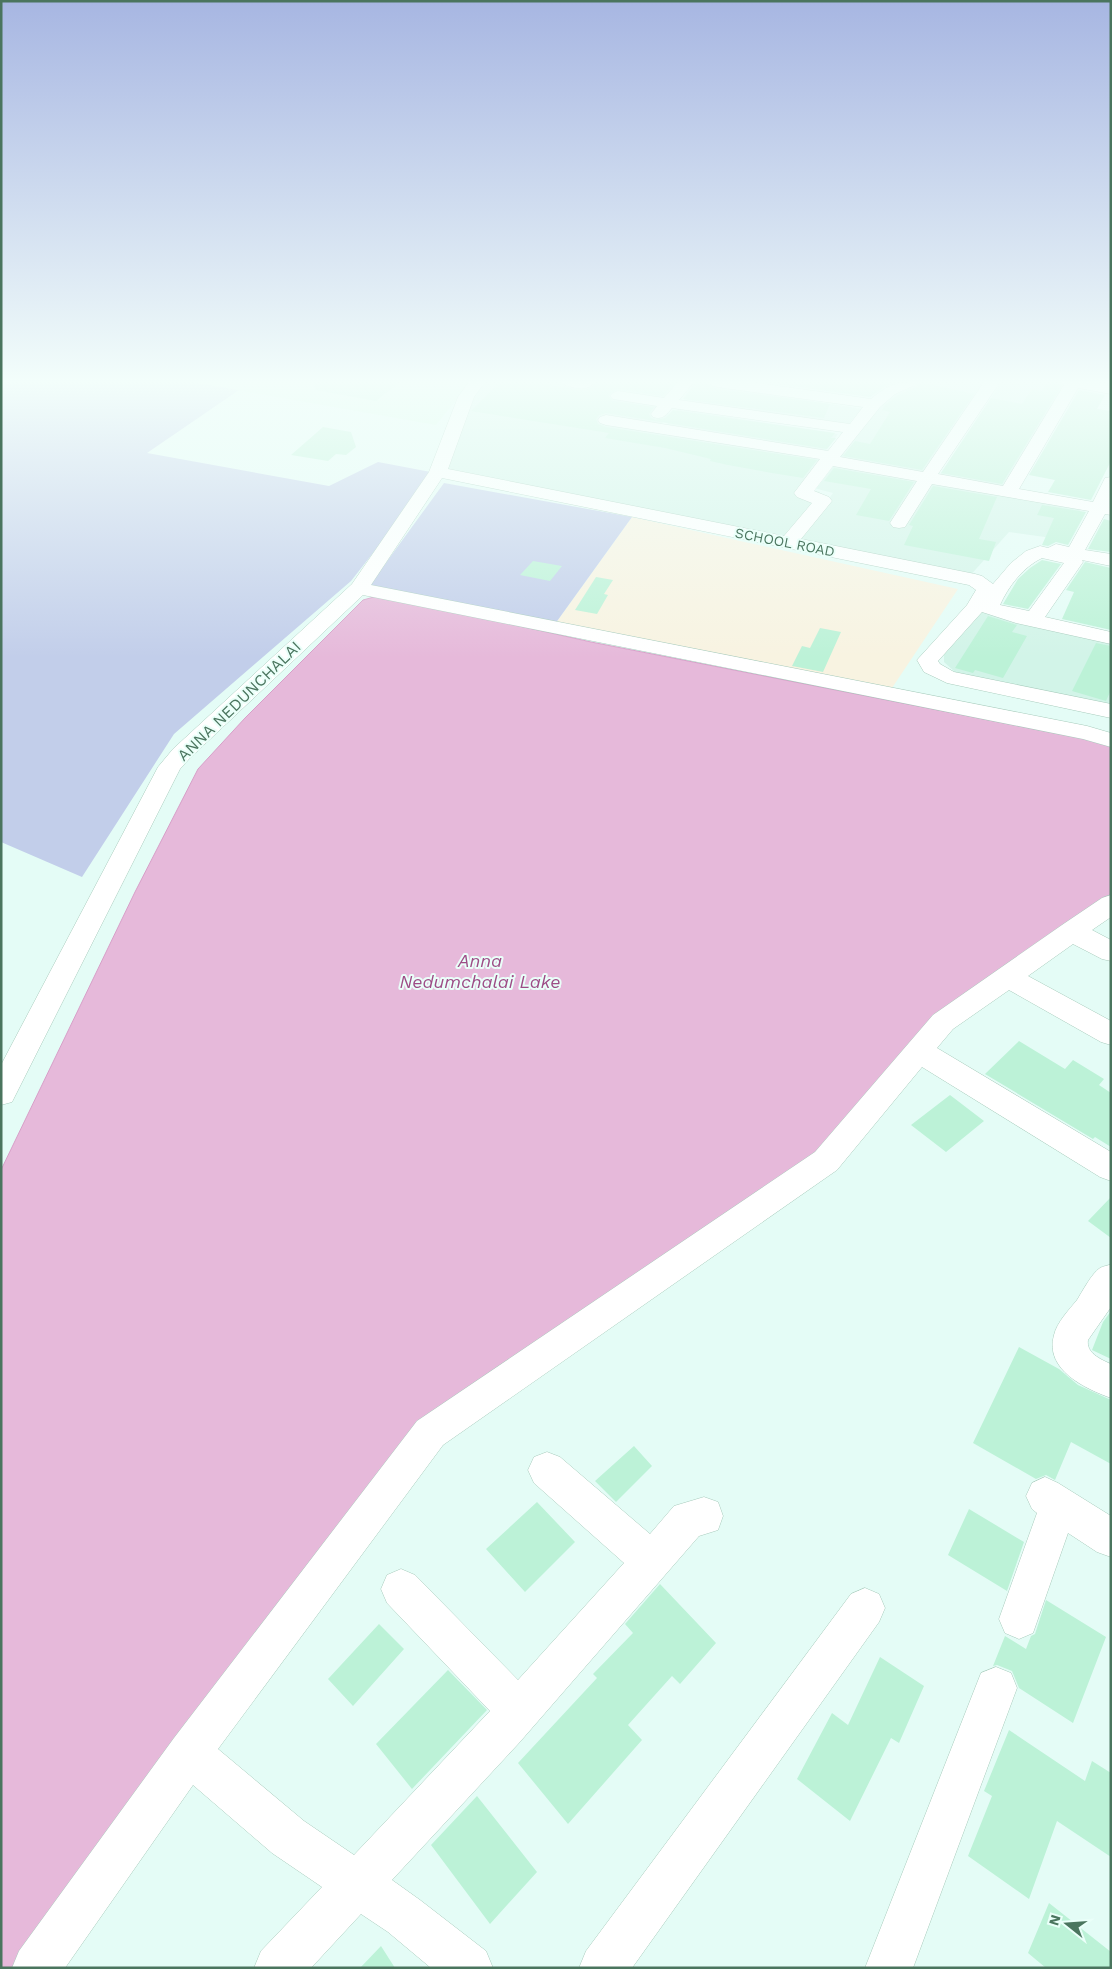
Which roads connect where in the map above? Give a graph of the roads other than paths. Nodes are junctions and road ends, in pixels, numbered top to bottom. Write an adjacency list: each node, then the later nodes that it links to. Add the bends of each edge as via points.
1 (437, 474): 16 (street, ANNA NEDUNCHALAI)
2 (447, 474): 12 (street, SCHOOL ROAD)
3 (818, 474): 12 (street, via 803,493 823,501)
4 (907, 474): 7 (street)
5 (930, 474): 7 (street)
6 (1019, 474): 9 (street)
7 (927, 478): 9 (street); 11 (street)
8 (1111, 482): 10 (street)
9 (1009, 491): 10 (street)
10 (1105, 509): 13 (street)
11 (899, 523)
12 (789, 542): 15 (street, SCHOOL ROAD)
13 (1074, 553): 14 (street); 15 (street, via 1021,546)
14 (1111, 560)
15 (994, 582): 17 (street)
16 (359, 588): 20 (street); 27 (street, ANNA NEDUNCHALAI, via 170,767)
17 (975, 608): 18 (street); 19 (street, via 927,660 931,668 947,677)
18 (1111, 638)
19 (1111, 711)
20 (1111, 740)
21 (1111, 904): 22 (street)
22 (1071, 931): 23 (street); 24 (street)
23 (1111, 952)
24 (1006, 976): 25 (street); 26 (street, via 943,1022)
25 (1111, 1034)
26 (919, 1051): 28 (street); 40 (street, via 826,1161 430,1433)
27 (1, 1094)
28 (1111, 1168)
29 (1111, 1278): 30 (street, via 1071,1335 1069,1343 1070,1352 1083,1367)
30 (1111, 1382)
31 (547, 1470): 34 (street)
32 (704, 1516): 34 (street, via 688,1520)
33 (1111, 1538): 37 (street, via 1052,1500)
34 (651, 1561): 39 (street)
35 (401, 1589): 39 (street)
36 (865, 1608): 45 (street)
37 (1019, 1619)
38 (996, 1688): 46 (street)
39 (518, 1711): 41 (street)
40 (189, 1753): 41 (street, via 288,1837); 42 (street)
41 (356, 1883): 43 (street); 44 (street)
42 (36, 1968)
43 (278, 1968)
44 (469, 1968)
45 (602, 1968)
46 (889, 1968)

